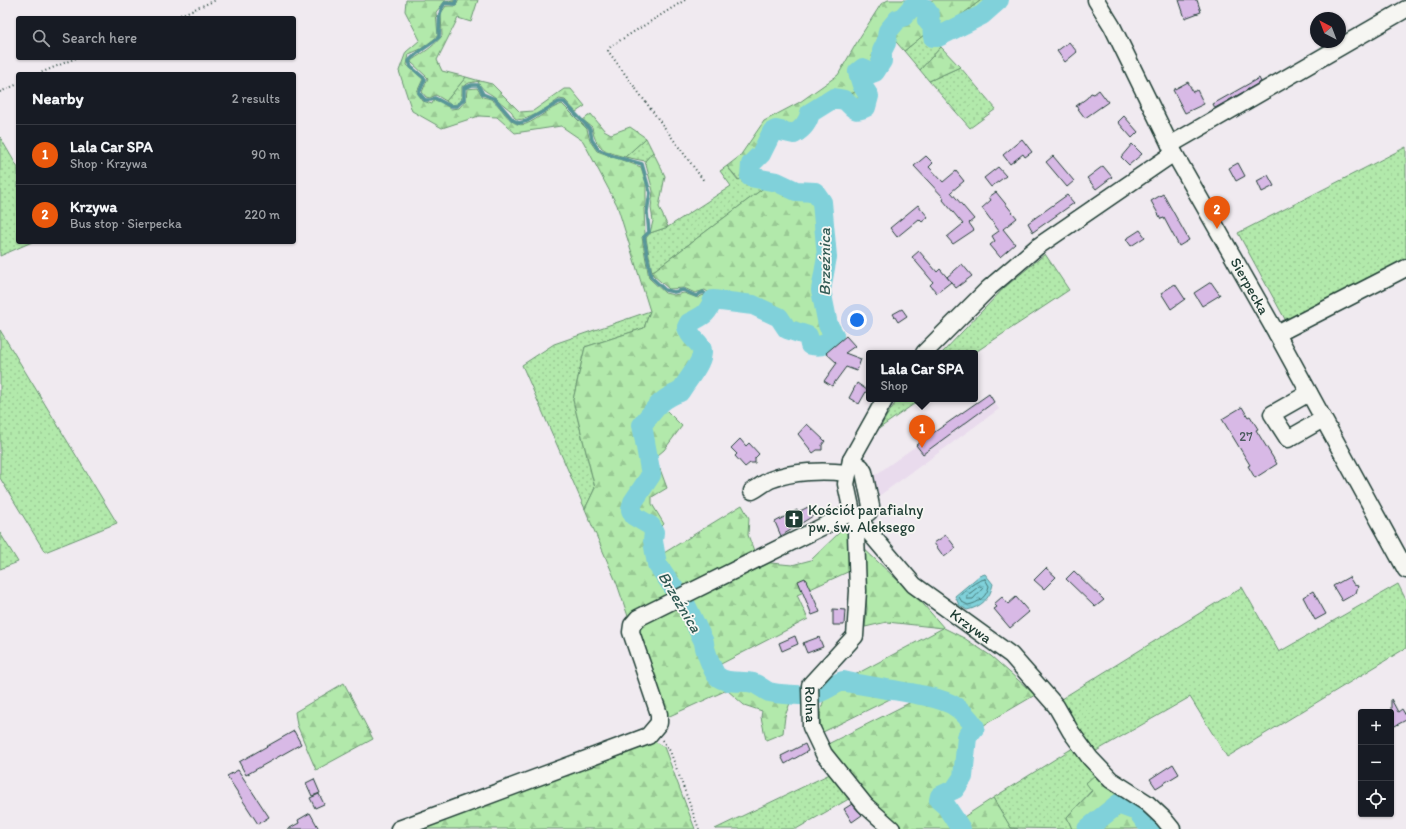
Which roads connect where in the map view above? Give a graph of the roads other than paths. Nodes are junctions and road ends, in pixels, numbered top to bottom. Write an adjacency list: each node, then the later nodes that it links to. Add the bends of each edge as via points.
1 (1096, 0): 3 (street, Sierpecka, via 1112,26)
2 (1406, 9): 3 (street)
3 (1172, 149): 5 (street, Sierpecka); 6 (street, via 1037,247 989,288)
4 (1406, 268): 5 (street)
5 (1277, 334): 7 (street, Sierpecka)
6 (927, 350)
7 (1309, 393): 9 (street, Sierpecka); 9 (street, via 1272,414 1288,439)
8 (883, 402): 10 (street)
9 (1323, 419): 13 (street, Sierpecka)
10 (849, 466): 11 (street, via 835,472 783,476); 12 (street, via 861,467 864,472 872,506 869,512)
11 (752, 492)
12 (855, 516): 14 (street, via 638,618 632,625 631,632 659,714 659,723 648,736); 15 (street, Rolna, via 858,591 855,636 819,675 810,694 811,727 824,754 865,805); 16 (street, Krzywa, via 914,585 1011,655 1056,706 1090,758 1111,780 1147,803)
13 (1406, 570)
14 (399, 829)
15 (892, 829)
16 (1172, 829)

